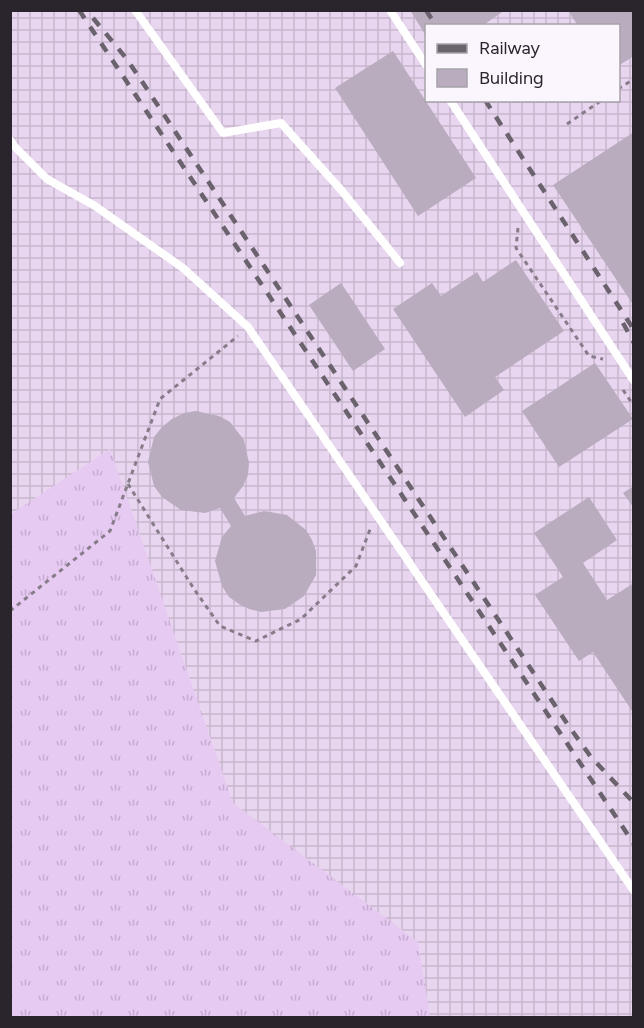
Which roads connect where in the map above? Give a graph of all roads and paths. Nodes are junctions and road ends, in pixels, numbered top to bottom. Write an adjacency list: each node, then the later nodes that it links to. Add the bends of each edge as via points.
1 (135, 10): 11 (lane, via 223,133 281,123)
2 (390, 10): 3 (lane)
3 (425, 63)
4 (633, 79): 5 (path)
5 (620, 88)
6 (451, 102): 14 (lane)
7 (599, 102): 8 (path)
8 (567, 124)
9 (10, 140): 12 (lane, via 47,179 95,206 183,268)
10 (518, 225): 13 (path, via 516,248 589,356)
11 (400, 263)
12 (248, 327): 17 (path, via 160,399); 18 (lane)
13 (604, 360)
14 (633, 381)
15 (622, 387): 16 (path)
16 (633, 406)
17 (128, 484): 18 (path, via 220,626 256,641 301,619 356,566); 19 (path, via 110,531)
18 (376, 513): 20 (lane)
19 (10, 611)
20 (633, 891)

